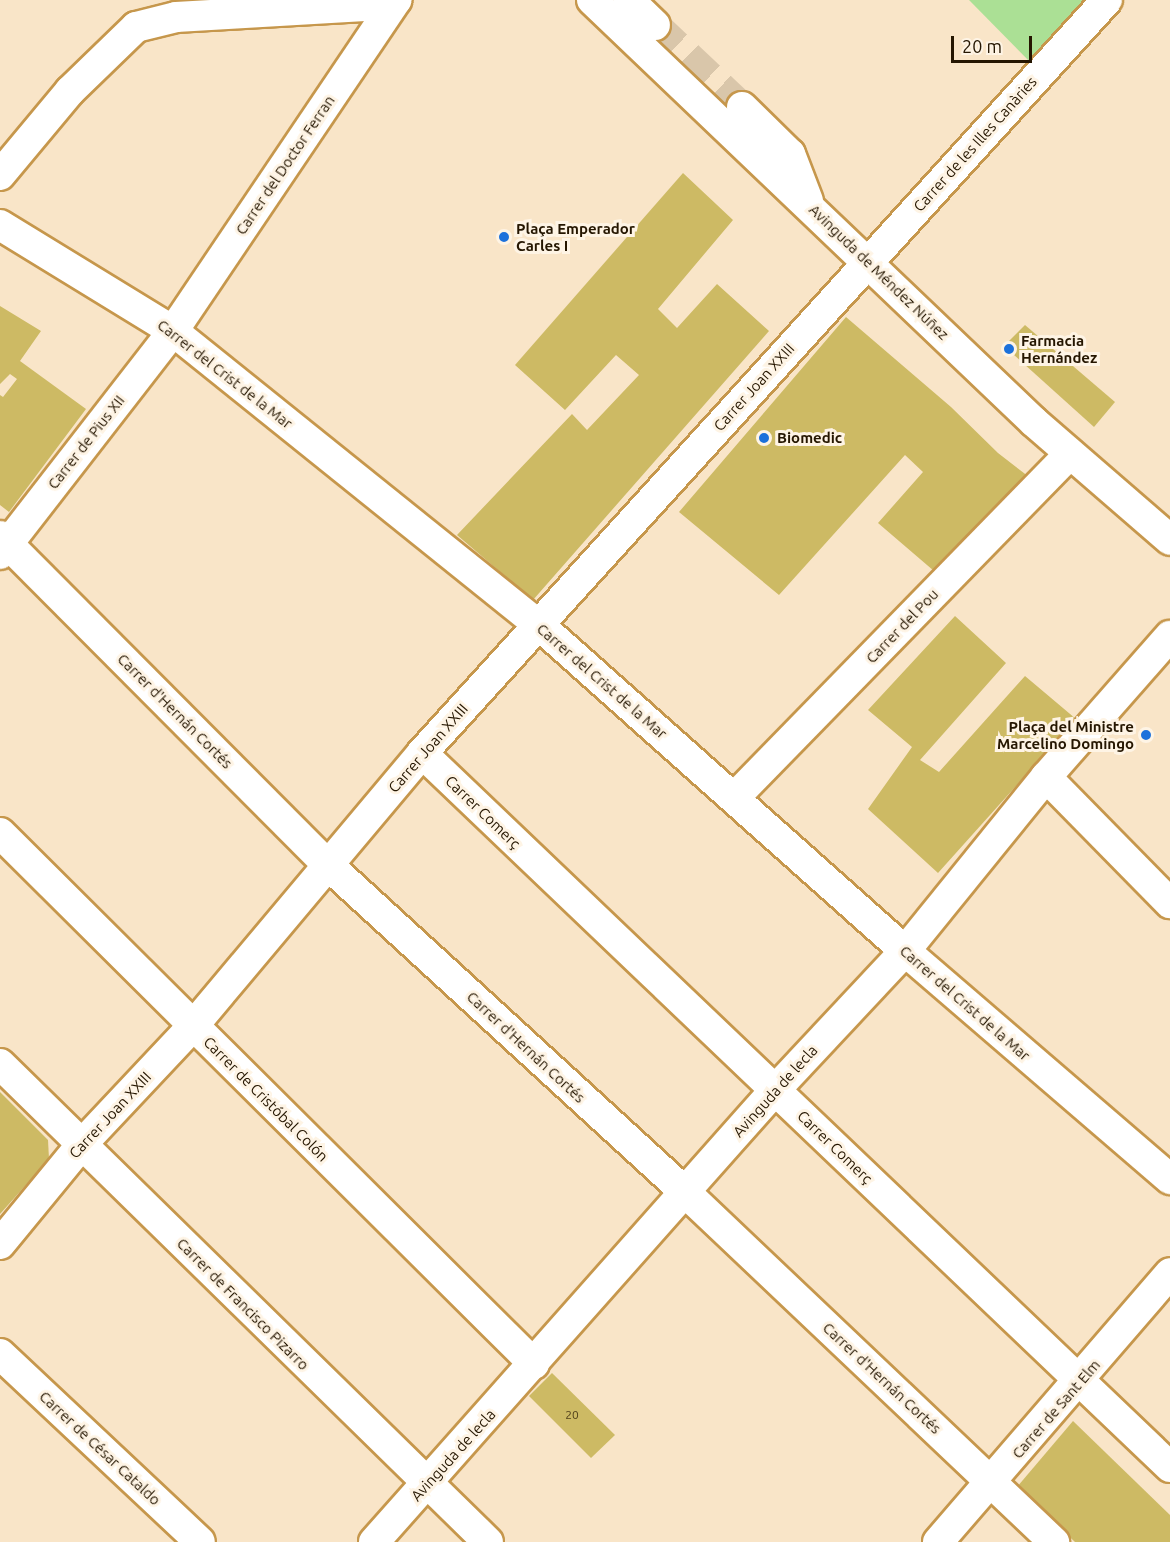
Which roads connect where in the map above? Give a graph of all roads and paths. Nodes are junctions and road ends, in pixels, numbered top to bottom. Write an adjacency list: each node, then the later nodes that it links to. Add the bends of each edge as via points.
1 (396, 0): 7 (street, via 365,6 176,17 136,27 70,91); 11 (street, Carrer del Doctor Ferran)
2 (592, 0): 8 (street, Avinguda de Méndez Núñez)
3 (629, 0): 5 (street)
4 (1107, 0): 10 (street, Carrer de les Illes Canàries)
5 (655, 25)
6 (742, 107): 8 (street, via 790,154)
7 (0, 175)
8 (810, 207): 10 (street, Avinguda de Méndez Núñez)
9 (0, 225): 11 (street, Carrer del Crist de la Mar)
10 (868, 262): 12 (street, Avinguda de Méndez Núñez); 15 (street, Carrer Joan XXIII)
11 (173, 331): 14 (street, Carrer de Pius XII); 15 (street, Carrer del Crist de la Mar)
12 (1070, 454): 13 (street, Avinguda de Méndez Núñez); 19 (street, Carrer del Pou)
13 (1170, 540)
14 (3, 544): 21 (street, Carrer d'Hernán Cortés)
15 (538, 624): 17 (street, Carrer Joan XXIII); 19 (street, Carrer del Crist de la Mar)
16 (1170, 636): 18 (street, Avinguda de lecla)
17 (422, 753): 21 (street, Carrer Joan XXIII); 26 (street, Carrer Comerç)
18 (1046, 777): 22 (street); 23 (street, Avinguda de lecla)
19 (734, 798): 23 (street, Carrer del Crist de la Mar)
20 (0, 833): 24 (street, Carrer de Cristóbal Colón)
21 (327, 864): 24 (street, Carrer Joan XXIII); 29 (street, Carrer d'Hernán Cortés)
22 (1170, 903)
23 (905, 951): 26 (street, Avinguda de lecla); 28 (street, Carrer del Crist de la Mar)
24 (193, 1026): 27 (street, Carrer Joan XXIII); 33 (street, Carrer de Cristóbal Colón)
25 (0, 1064): 27 (street, Carrer de Francisco Pizarro)
26 (775, 1090): 29 (street, Avinguda de lecla); 34 (street, Carrer Comerç)
27 (82, 1144): 30 (street, Carrer Joan XXIII); 37 (street, Carrer de Francisco Pizarro)
28 (1170, 1179)
29 (685, 1192): 33 (street, Avinguda de lecla); 36 (street, Carrer d'Hernán Cortés)
30 (0, 1244)
31 (1170, 1273): 34 (street, Carrer de Sant Elm)
32 (0, 1354): 38 (street, Carrer de César Cataldo)
33 (534, 1364): 37 (street, Avinguda de lecla)
34 (1080, 1381): 35 (street, Carrer Comerç); 36 (street, Carrer de Sant Elm)
35 (1170, 1467)
36 (993, 1482): 41 (street, Carrer de Sant Elm); 42 (street, Carrer d'Hernán Cortés)
37 (428, 1485): 39 (street, Avinguda de lecla); 40 (street, Carrer de Francisco Pizarro)
38 (200, 1542)
39 (374, 1542)
40 (488, 1542)
41 (938, 1542)
42 (1054, 1542)

